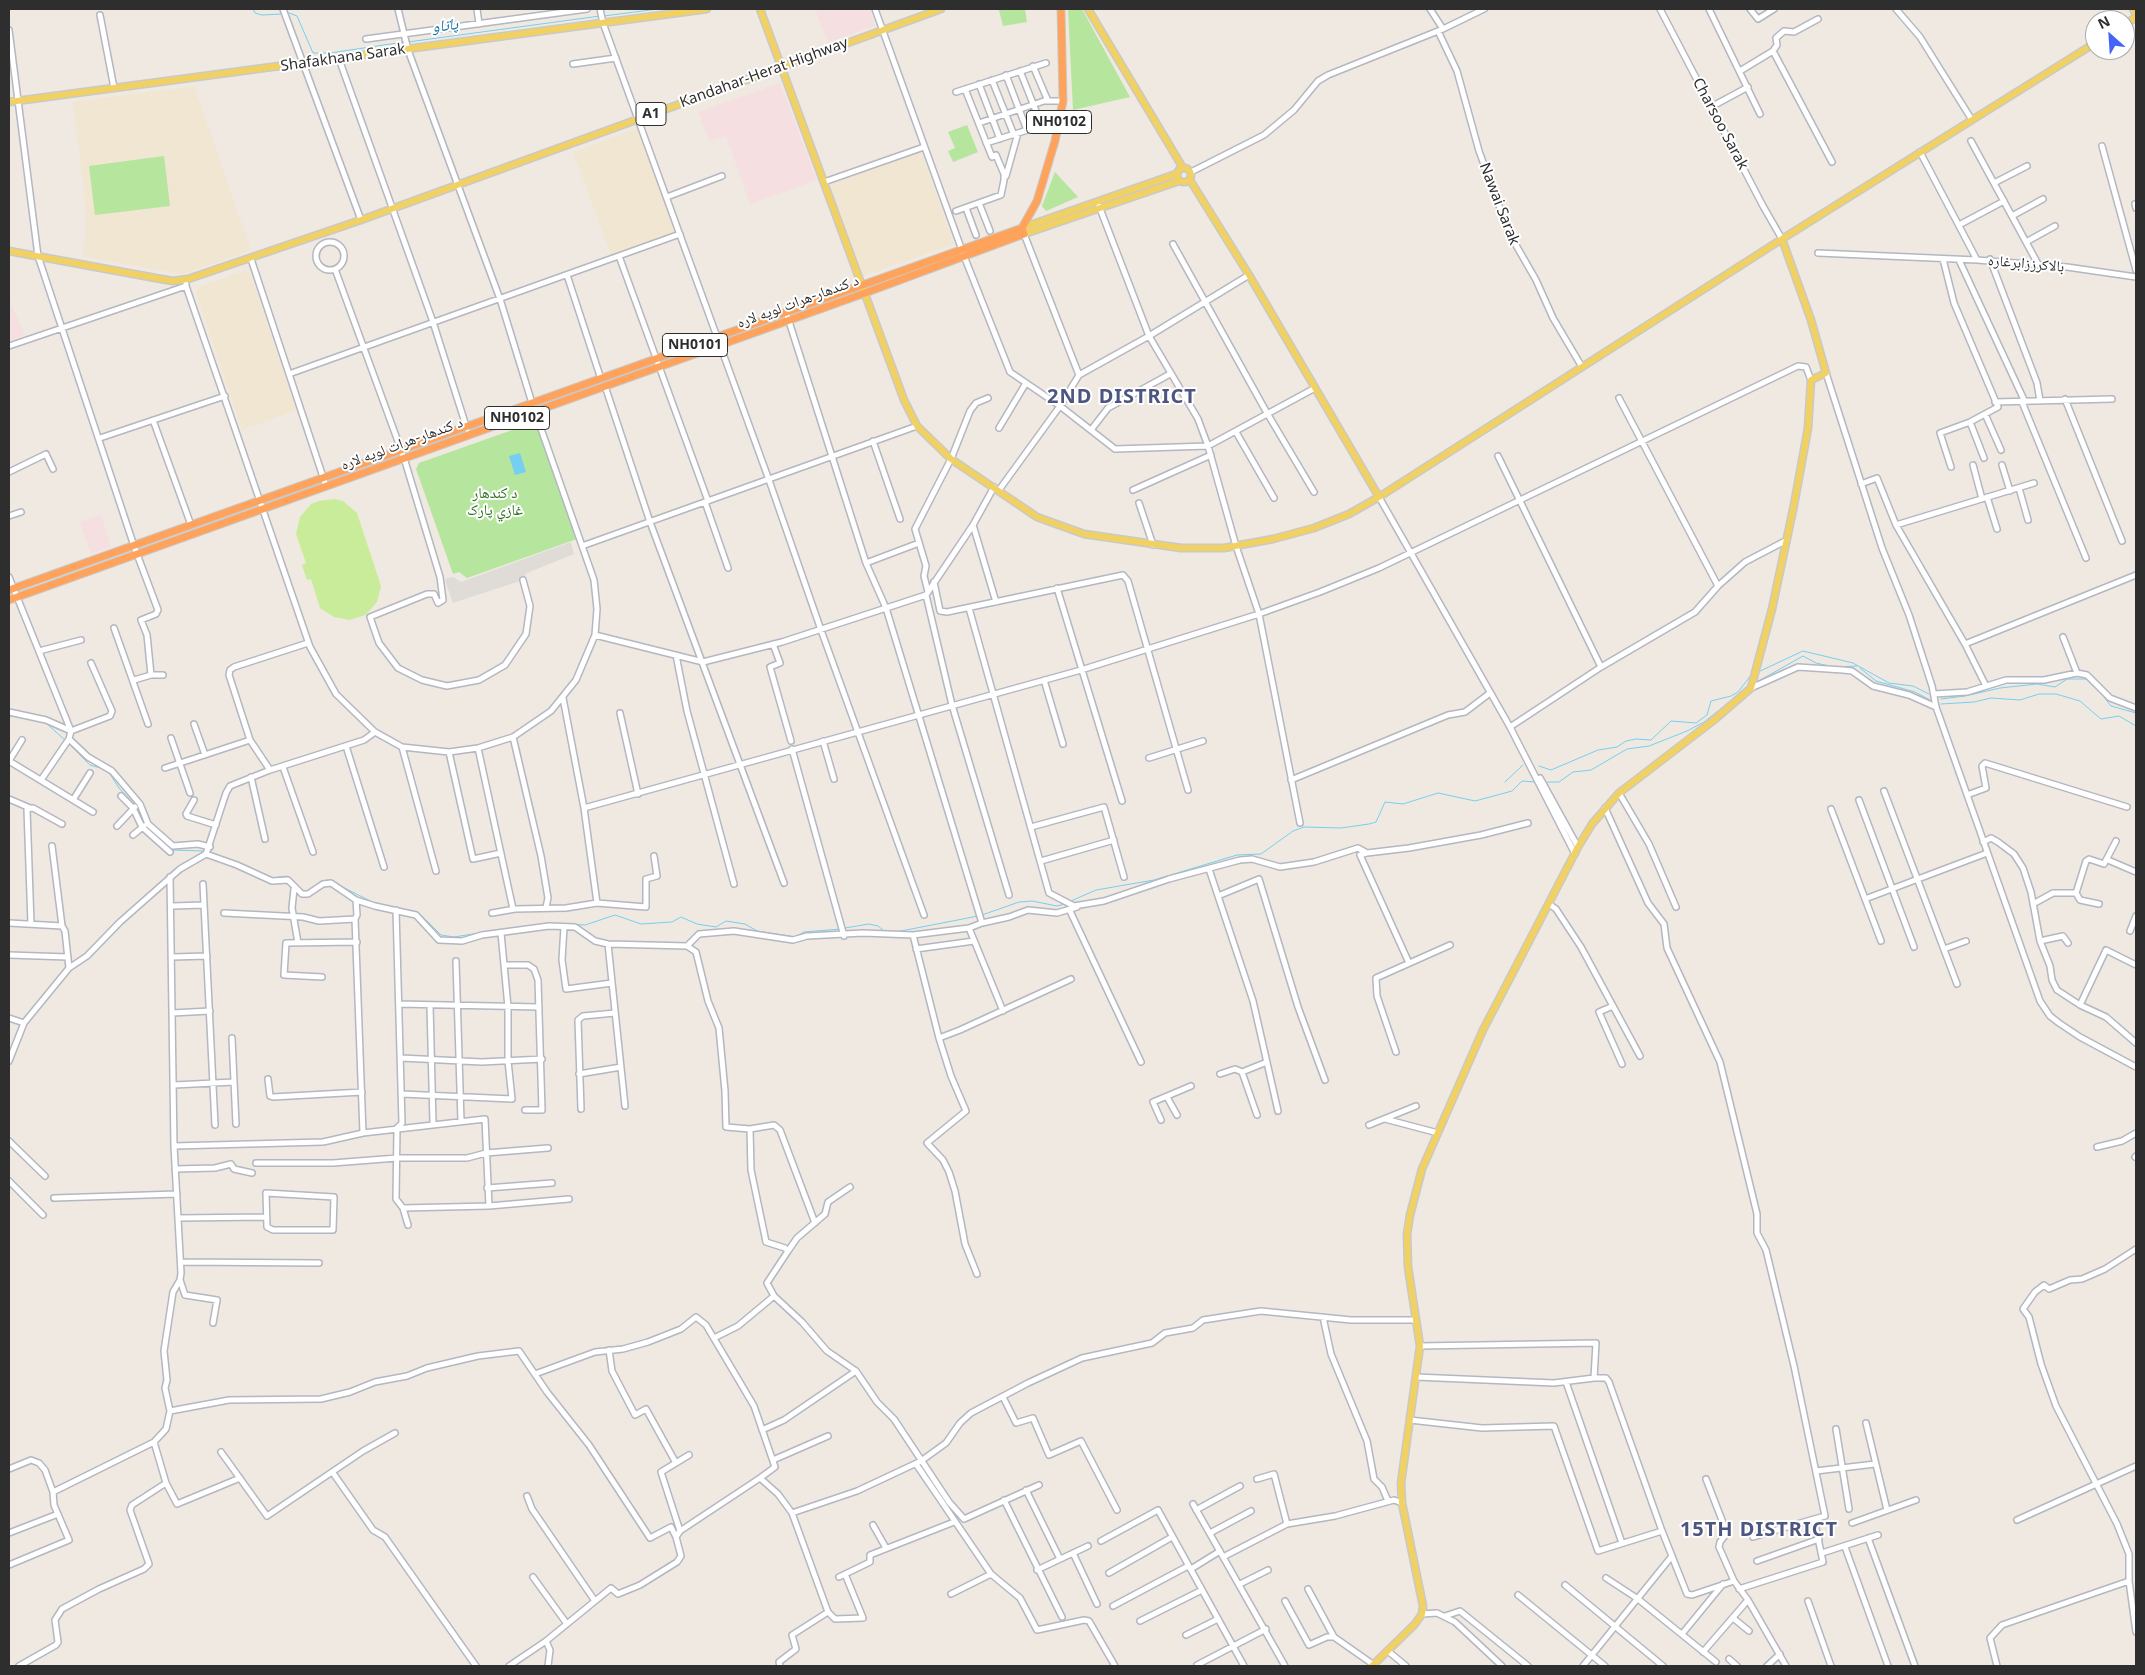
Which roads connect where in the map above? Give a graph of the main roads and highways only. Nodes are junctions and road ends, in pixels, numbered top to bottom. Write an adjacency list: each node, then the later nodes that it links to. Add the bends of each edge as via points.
1 (707, 9): 7 (main road, Shafakhana Sarak)
2 (760, 9): 10 (main road)
3 (941, 9): 10 (main road, Kandahar-Herat Highway / A1)
4 (1060, 9): 15 (highway, NH0102, via 1063,101 1037,201)
5 (1088, 9): 12 (main road)
6 (2133, 9): 8 (main road)
7 (601, 15): 11 (main road, Shafakhana Sarak, via 406,41 339,59)
8 (2136, 16)
9 (2085, 49): 16 (main road)
10 (782, 66): 17 (main road, Kandahar-Herat Highway / A1, via 186,283); 19 (main road)
11 (9, 102)
12 (1183, 168): 13 (main road); 14 (main road)
13 (1190, 176): 14 (main road, via 1186,182); 25 (main road)
14 (1178, 178): 15 (main road)
15 (1023, 231): 18 (highway, د کندهار-هرات لويه لاره)
16 (1782, 239): 25 (main road); 28 (main road, via 1826,373 1811,380 1808,428 1787,540 1752,687 1619,793 1578,847 1483,1030 1422,1170 1407,1234 1408,1267 1420,1346 1401,1483 1422,1614)
17 (9, 251)
18 (963, 253): 19 (highway, د کندهار-هرات لويه لاره); 20 (highway, د کندهار-هرات لويه لاره)
19 (862, 286): 20 (main road); 21 (highway, د کندهار-هرات لويه لاره / NH0101)
20 (865, 293): 21 (highway, د کندهار-هرات لويه لاره); 25 (main road, via 904,400 917,426 951,459 1037,517 1084,534 1153,546 1236,546 1314,528)
21 (787, 316): 22 (highway, د کندهار-هرات لويه لاره / NH0101)
22 (719, 341): 23 (highway, د کندهار-هرات لويه لاره / NH0102)
23 (658, 363): 24 (highway, د کندهار-هرات لويه لاره / NH0101); 27 (highway, د کندهار-هرات لويه لاره / NH0102, via 605,386)
24 (603, 378): 26 (highway, د کندهار-هرات لويه لاره / NH0102)
25 (1379, 497)
26 (11, 590)
27 (9, 600)
28 (1373, 1666)

